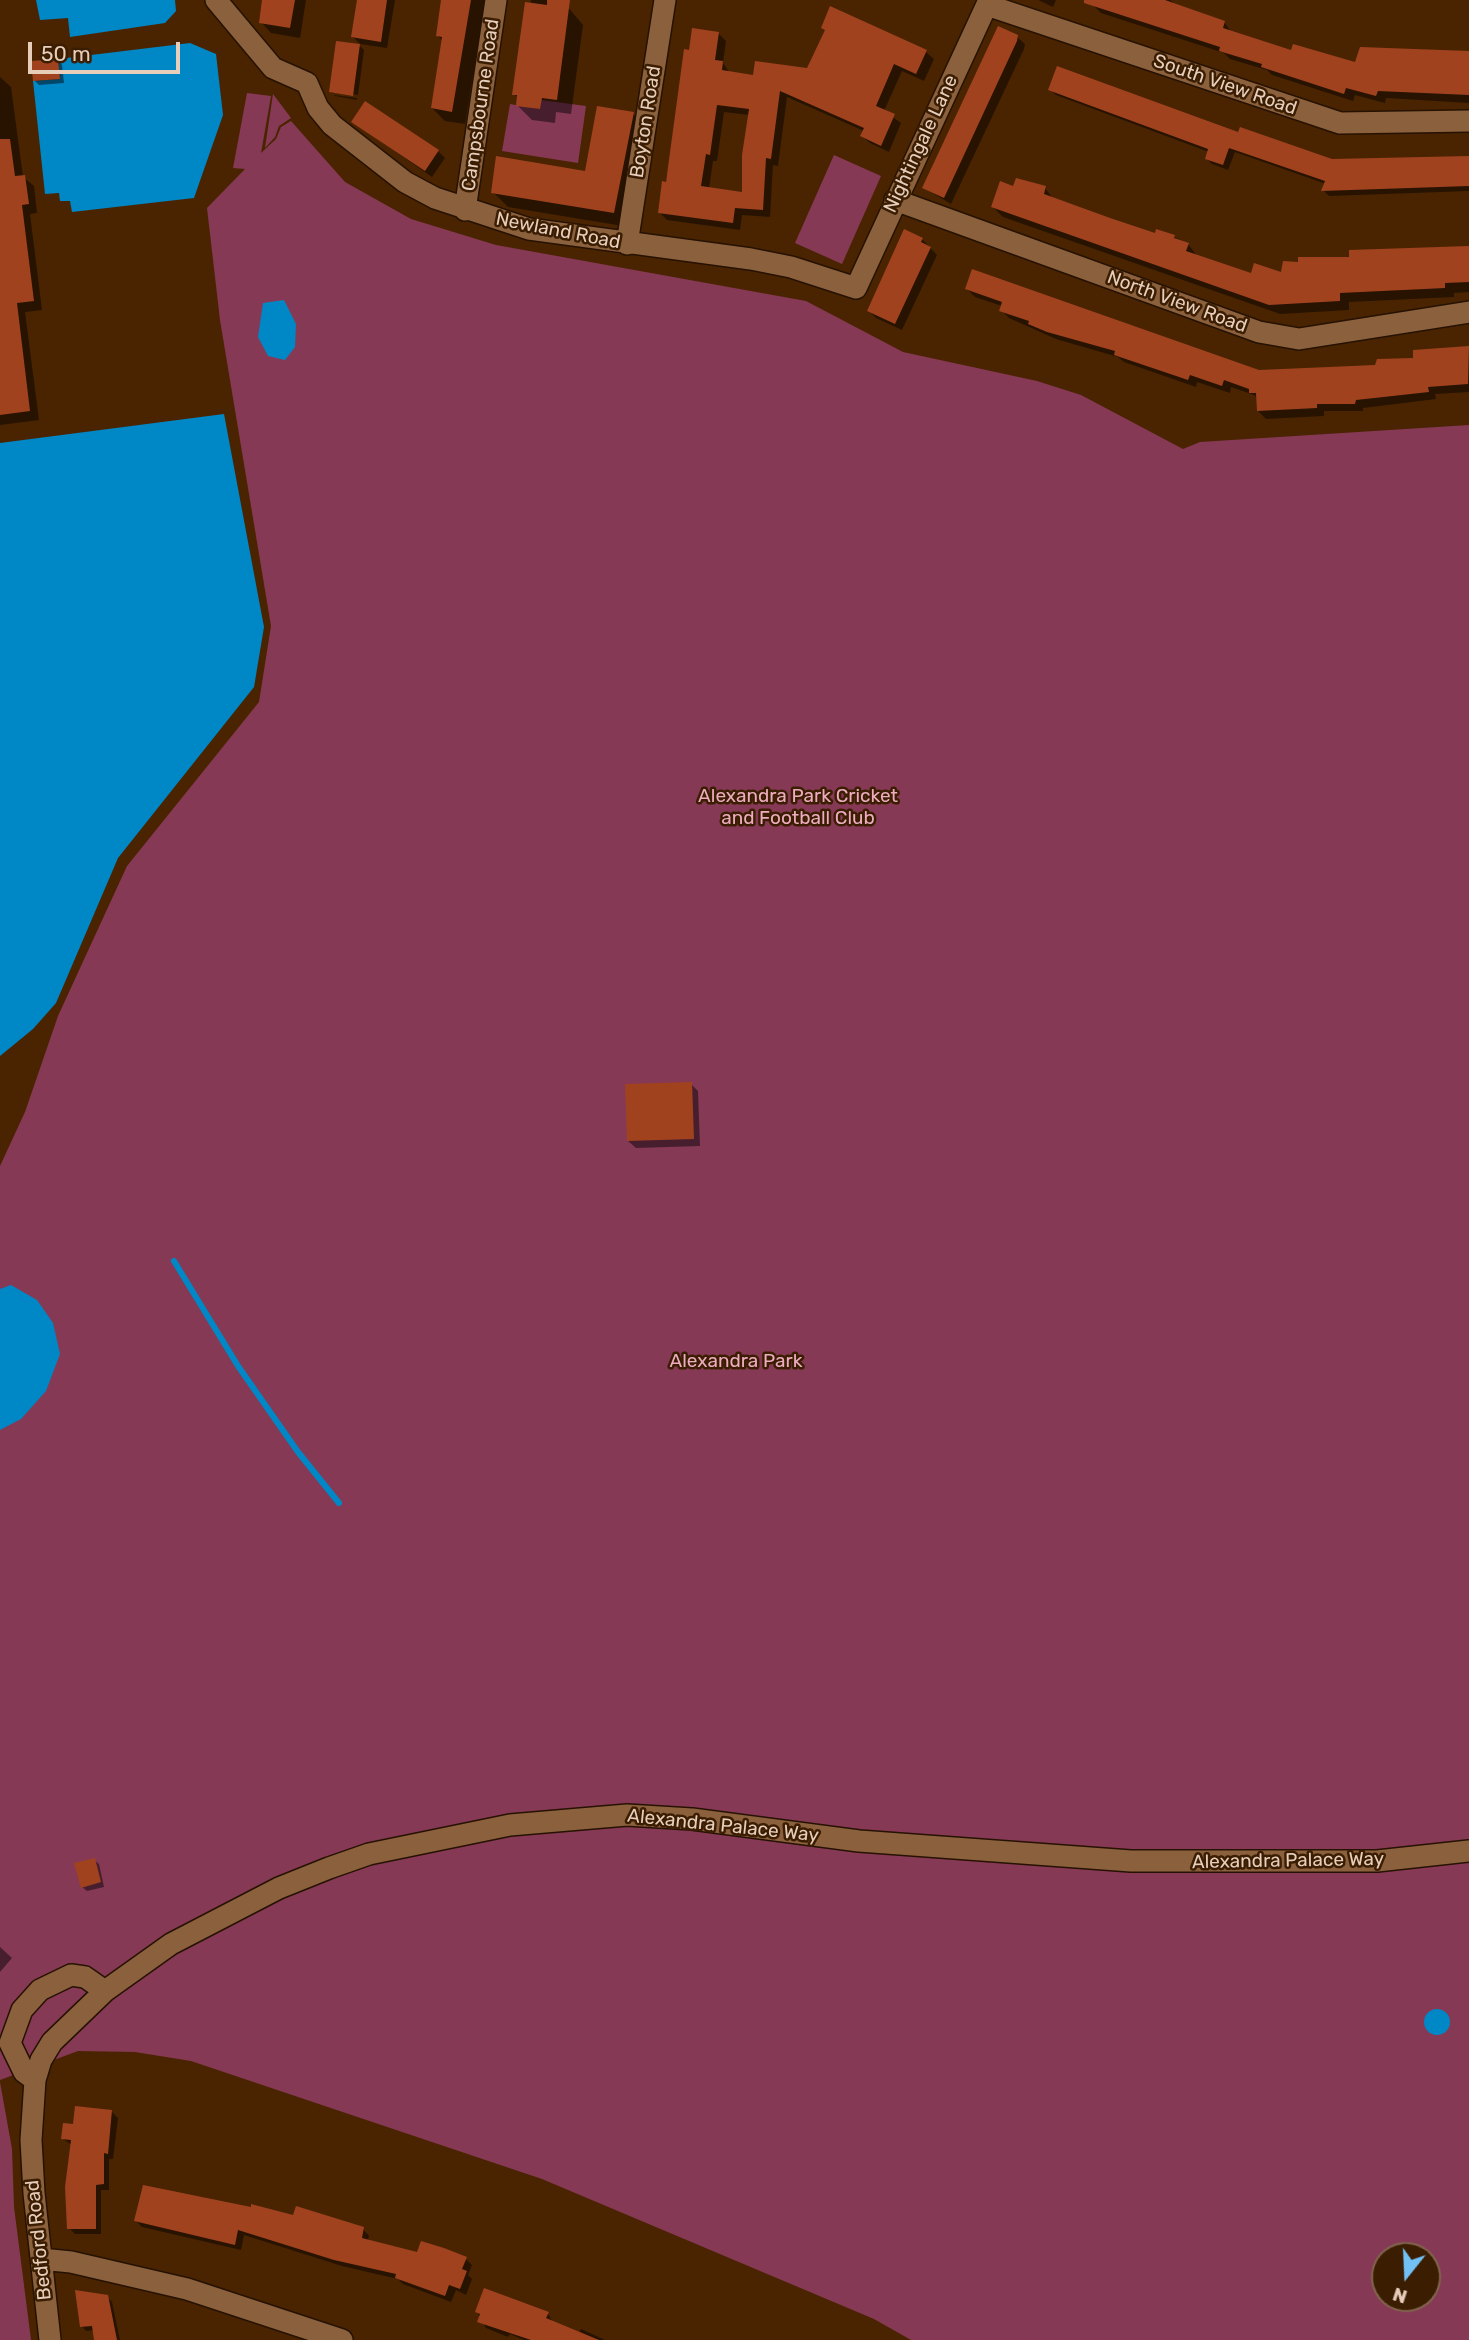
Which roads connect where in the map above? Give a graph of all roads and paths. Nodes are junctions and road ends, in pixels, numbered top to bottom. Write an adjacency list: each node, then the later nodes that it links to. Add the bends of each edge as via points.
1 (216, 0): 7 (street, Newland Road, via 273,68 307,83 332,125 405,182)
2 (496, 0): 7 (street, Campsbourne Road)
3 (665, 0): 8 (street, Boyton Road)
4 (988, 2): 5 (street, South View Road, via 1340,123); 6 (street, Nightingale Lane)
5 (1469, 121)
6 (895, 200): 9 (street, Nightingale Lane); 10 (street, North View Road, via 1259,332 1299,339)
7 (465, 210): 8 (street, Newland Road, via 530,229)
8 (627, 244): 9 (street, Newland Road, via 791,267)
9 (856, 288)
10 (1469, 312)
11 (1469, 1851): 12 (street, Alexandra Palace Way, via 1377,1861 1131,1861 872,1842 627,1815 544,1821 417,1843 328,1868 181,1937)
12 (105, 1991): 13 (street, Alexandra Palace Way, via 52,2042); 13 (street, via 85,1977 71,1975 40,1990 22,2010 10,2043 24,2072)
13 (35, 2080): 14 (street, Alexandra Palace Way)
14 (31, 2140): 15 (street, Bedford Road)
15 (41, 2259): 16 (street, Bedford Road); 17 (street, via 187,2289)
16 (50, 2340)
17 (342, 2340)

